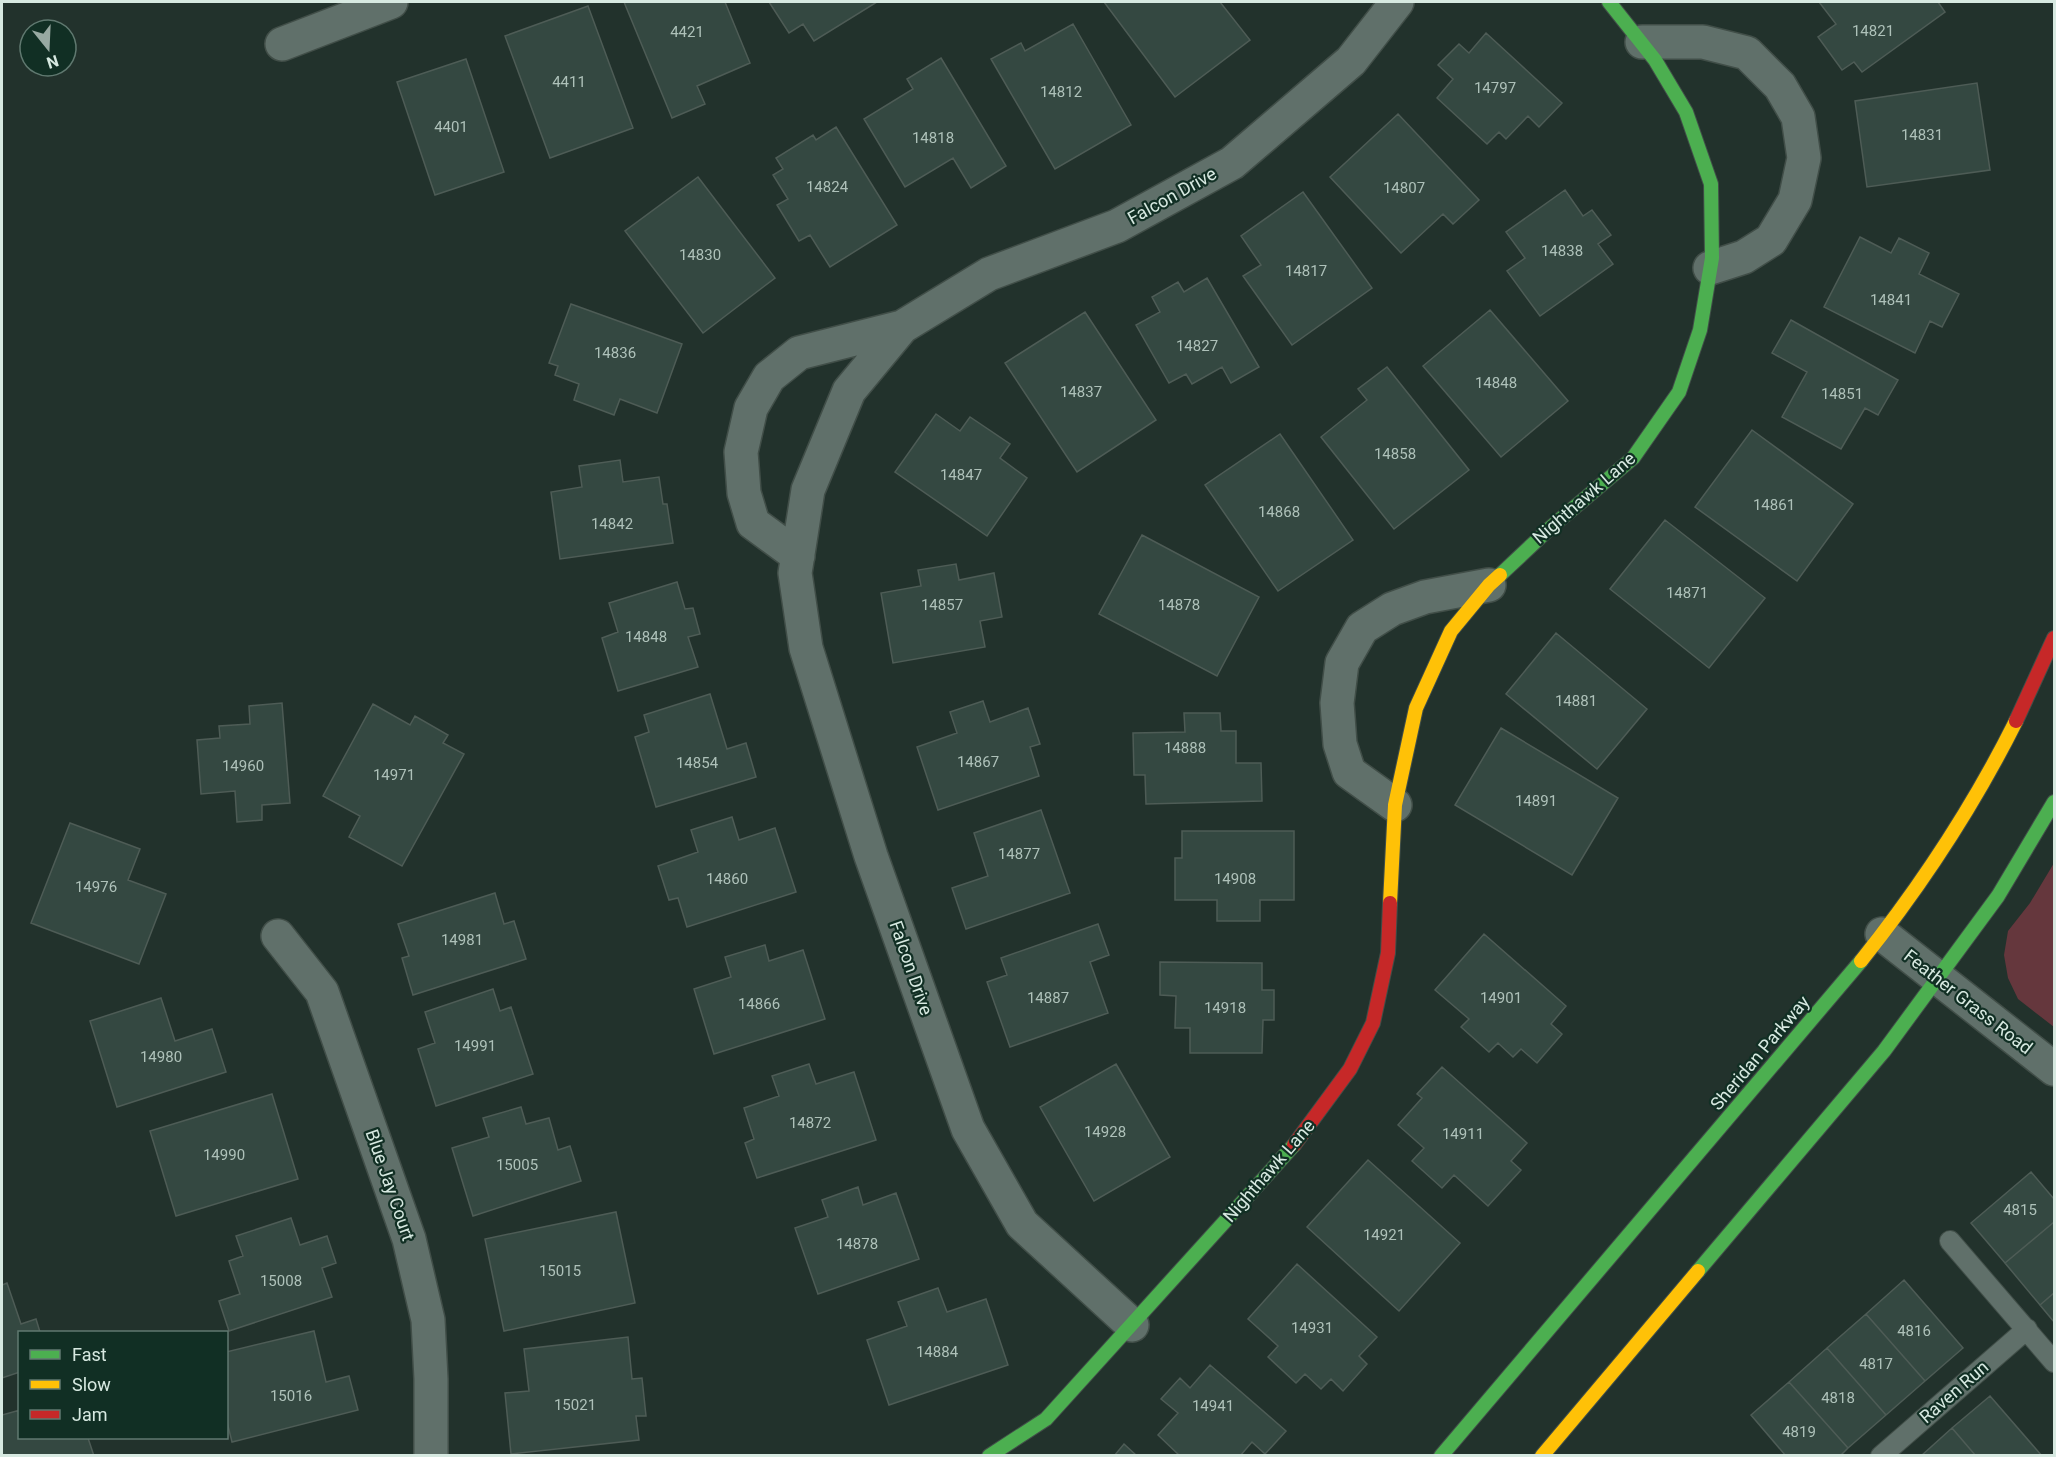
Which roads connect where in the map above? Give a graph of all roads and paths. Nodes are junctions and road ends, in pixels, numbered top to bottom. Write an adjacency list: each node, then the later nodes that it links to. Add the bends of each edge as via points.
1 (391, 2): 5 (street)
2 (1397, 2): 7 (street, Falcon Drive, via 1351,61 1232,163 1116,226 989,274)
3 (1609, 2): 4 (main road, Nighthawk Lane)
4 (1642, 42): 6 (main road, Nighthawk Lane, via 1686,112 1711,184); 6 (street, via 1703,42 1747,52 1780,86 1798,117 1803,158 1795,200 1771,240 1744,257)
5 (282, 44)
6 (1710, 268): 9 (main road, Nighthawk Lane, via 1700,330 1679,392 1640,448)
7 (902, 327): 8 (street, Falcon Drive, via 849,391 808,490); 8 (street, Falcon Drive, via 799,353 769,377 751,408 741,452 744,493 753,523)
8 (798, 556): 18 (street, Falcon Drive, via 795,573 806,648 871,856 968,1129 1022,1224)
9 (1489, 585): 12 (main road, Nighthawk Lane, via 1451,631 1416,708); 12 (street, via 1425,597 1392,609 1362,628 1342,663 1337,703 1340,744 1349,772)
10 (2055, 638): 13 (main road, Sheridan Parkway, via 1991,768 1921,882)
11 (2055, 802): 15 (main road, via 1998,896)
12 (1395, 805): 18 (main road, Nighthawk Lane, via 1388,953 1373,1023 1350,1069 1298,1140)
13 (1882, 934): 15 (street, Feather Grass Road); 23 (main road, Sheridan Parkway)
14 (278, 936): 21 (street, Blue Jay Court, via 322,992 409,1239 428,1320)
15 (1938, 978): 16 (street, Feather Grass Road); 24 (main road, via 1884,1051)
16 (2055, 1069)
17 (1950, 1241): 19 (lane)
18 (1132, 1325): 22 (main road, Nighthawk Lane, via 1046,1419)
19 (2027, 1329): 20 (lane); 25 (lane, Raven Run)
20 (2055, 1362)
21 (431, 1455)
22 (989, 1455)
23 (1441, 1455)
24 (1542, 1455)
25 (1881, 1455)

